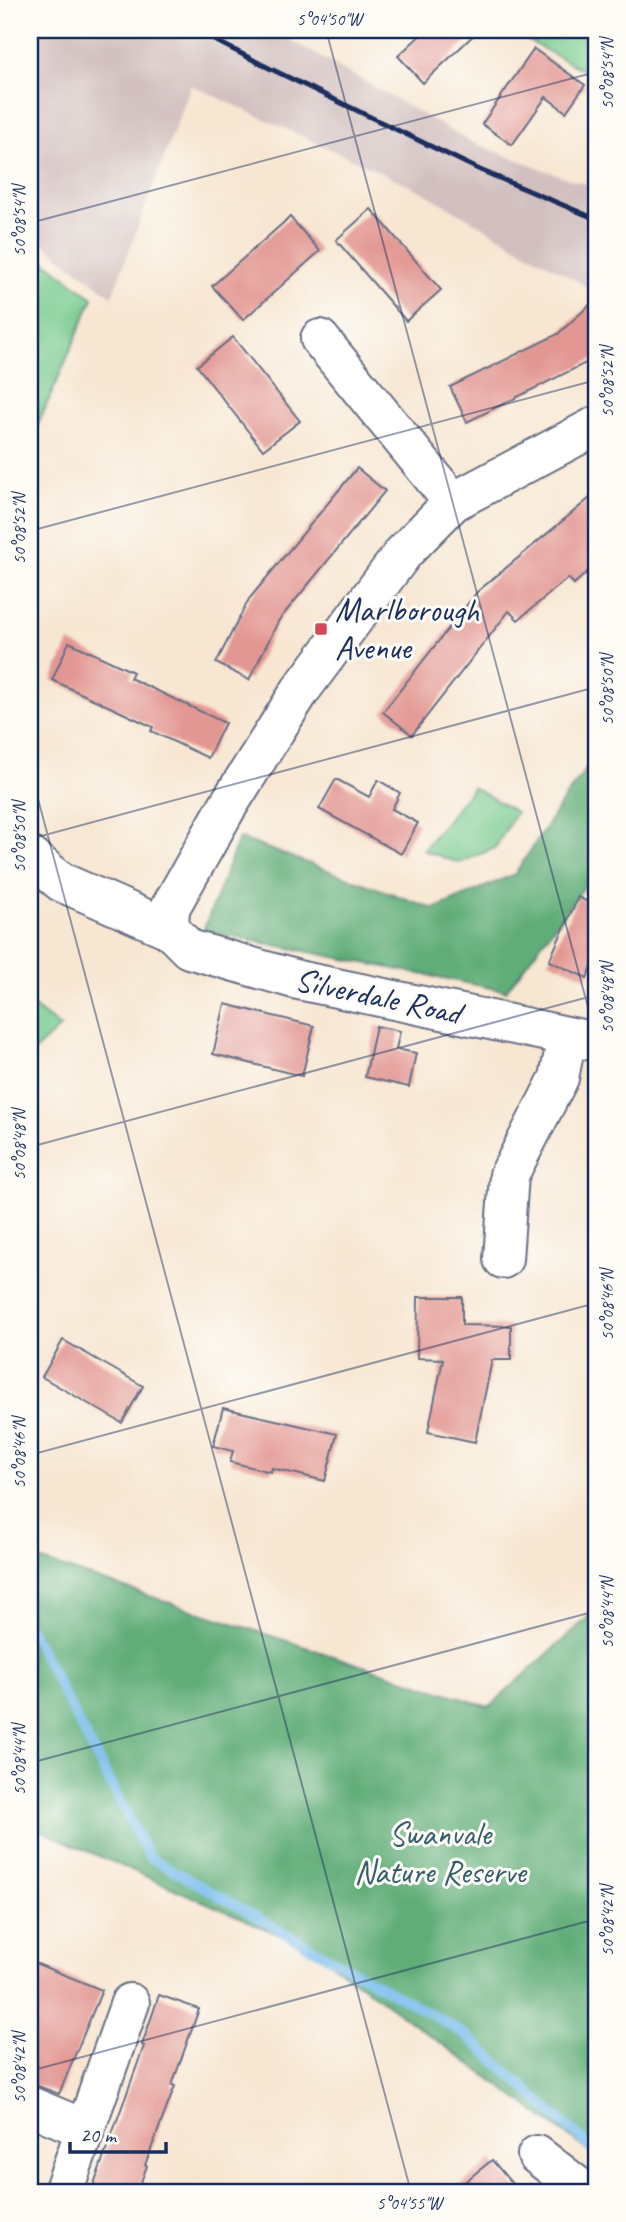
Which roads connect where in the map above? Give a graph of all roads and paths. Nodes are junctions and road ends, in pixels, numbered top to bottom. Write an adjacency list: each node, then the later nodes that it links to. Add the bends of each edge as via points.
1 (320, 339): 3 (street)
2 (596, 426): 3 (street)
3 (453, 502): 5 (street, via 404,552 300,691 170,908)
4 (30, 856): 5 (street, Silverdale Road, via 61,882)
5 (169, 929): 6 (street, Silverdale Road, via 188,949 298,980)
6 (582, 1040): 7 (street, via 509,1175)
7 (503, 1259)
8 (130, 2003): 10 (street)
9 (30, 2106): 10 (street)
10 (85, 2129): 12 (street)
11 (537, 2155): 13 (street)
12 (63, 2192)
13 (585, 2192)

